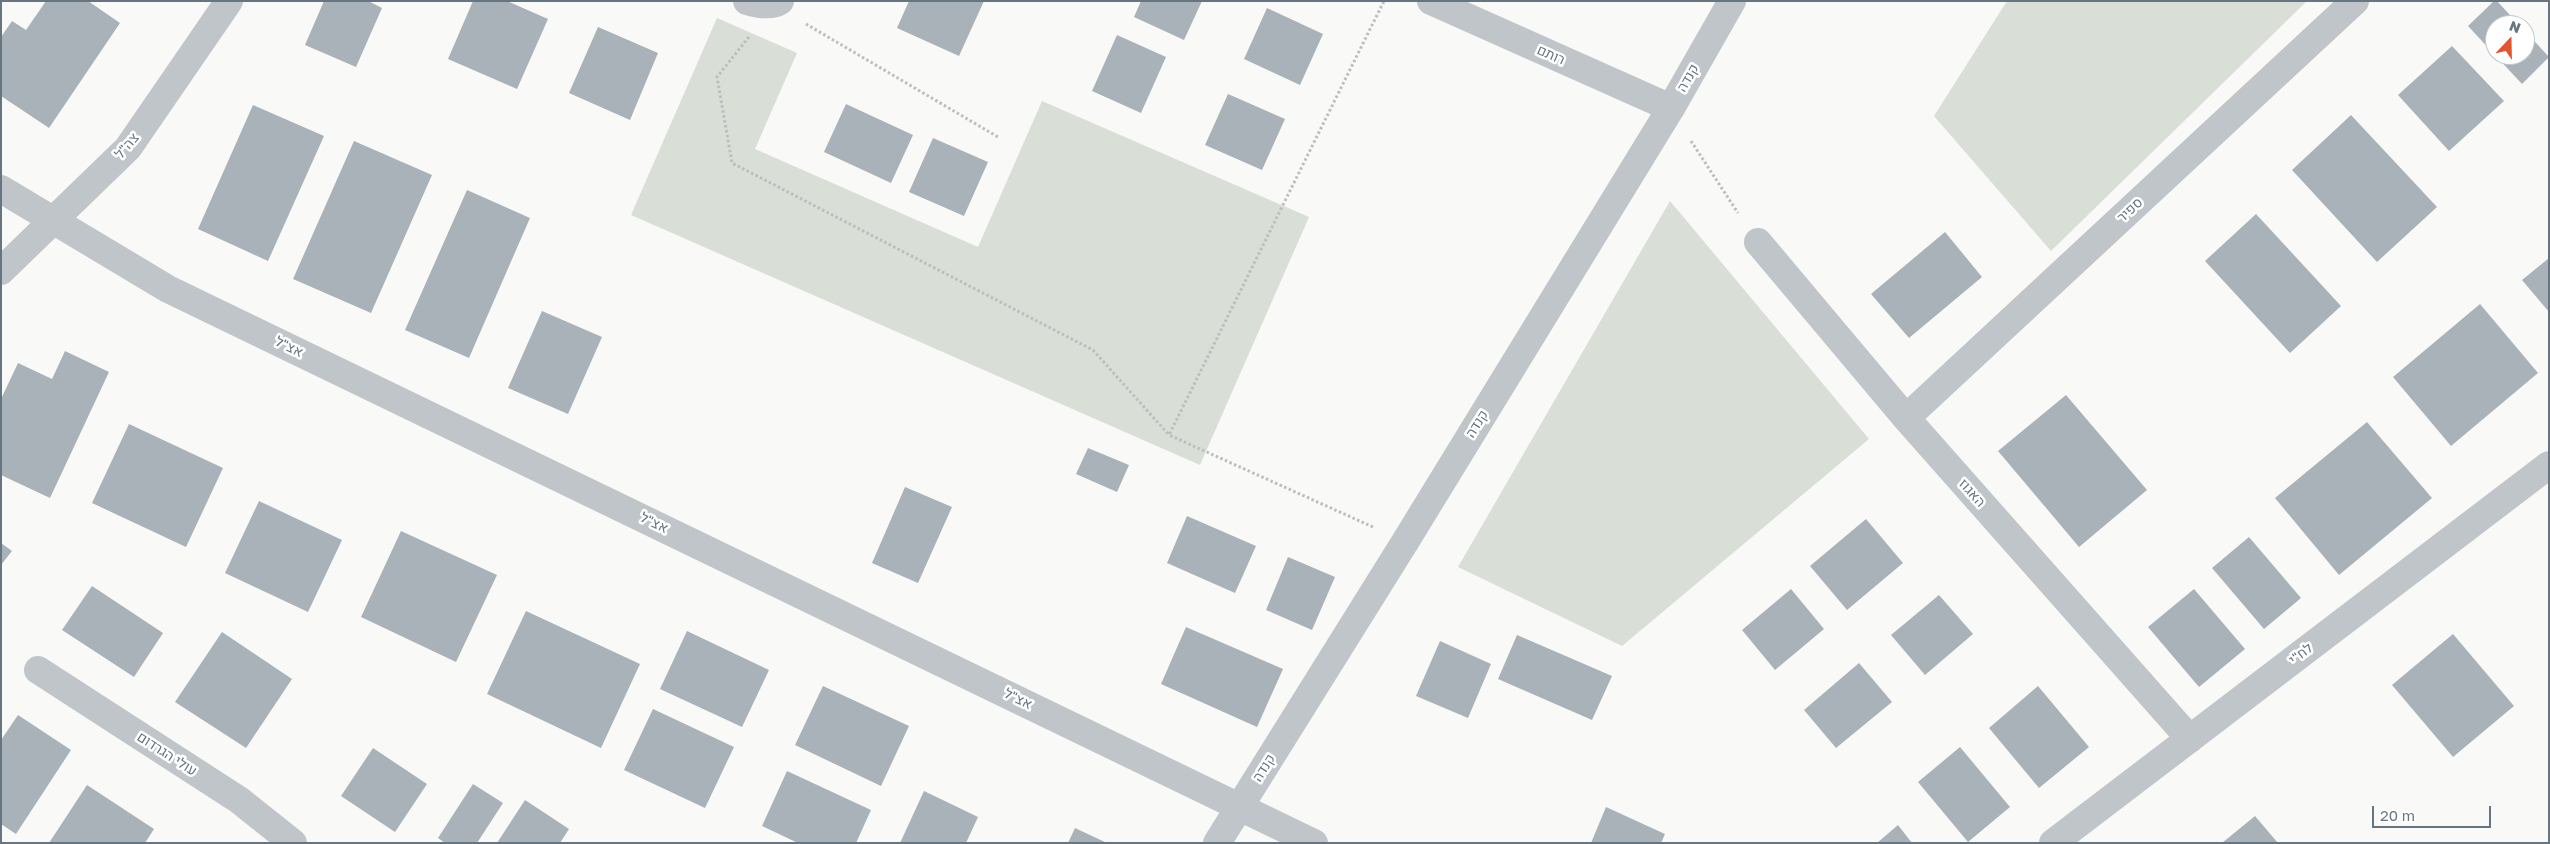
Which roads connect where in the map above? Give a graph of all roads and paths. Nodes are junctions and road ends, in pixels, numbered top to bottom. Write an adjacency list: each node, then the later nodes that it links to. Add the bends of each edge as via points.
1 (229, 1): 11 (street, צה"ל, via 128,148)
2 (747, 1): 7 (street)
3 (1384, 1): 15 (path)
4 (1432, 1): 8 (street, רותם)
5 (1732, 1): 8 (street, קנדה)
6 (2355, 1): 14 (street, ספיר)
7 (778, 3): 9 (path, via 831,40); 15 (path, via 717,77 732,163 1093,350)
8 (1671, 108): 12 (path, via 1711,175); 17 (street, קנדה)
9 (998, 137)
10 (1, 189): 11 (street, אצ"ל)
11 (54, 222): 13 (street, צה"ל); 20 (street, אצ"ל, via 168,289)
12 (1758, 242): 14 (street, האגוז)
13 (1, 272)
14 (1906, 418): 19 (street, האגוז)
15 (1169, 435): 17 (path)
16 (2549, 465): 19 (street, לח"י)
17 (1405, 542): 20 (street, קנדה)
18 (38, 670): 21 (street, עולי הגרדום, via 239,800)
19 (2190, 739): 24 (street, לח"י)
20 (1240, 806): 22 (street, קנדה); 23 (street, אצ"ל)
21 (293, 843)
22 (1216, 843)
23 (1314, 843)
24 (2053, 843)

